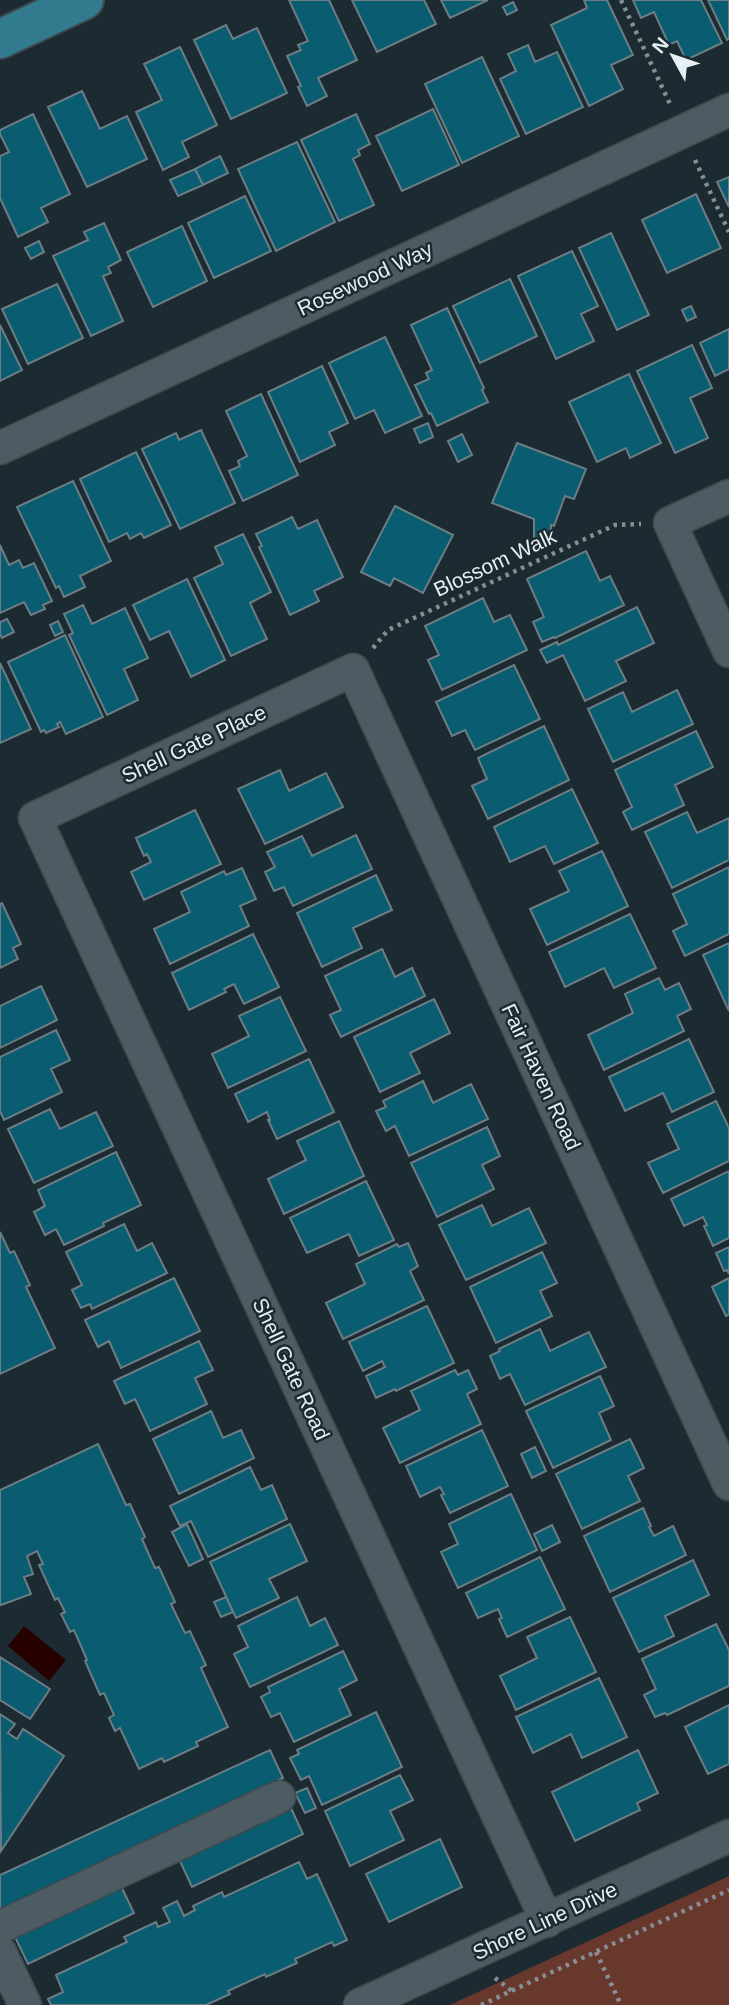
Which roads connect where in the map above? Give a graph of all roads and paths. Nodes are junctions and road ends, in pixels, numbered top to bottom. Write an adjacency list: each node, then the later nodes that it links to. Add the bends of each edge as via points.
1 (85, 0): 2 (main road)
2 (0, 39)
3 (729, 110): 4 (street, Rosewood Way)
4 (0, 449)
5 (729, 495): 6 (street)
6 (670, 523): 7 (street); 8 (path, Blossom Walk, via 615,525 388,629)
7 (729, 651)
8 (353, 670): 9 (street, Shell Gate Place); 10 (street, Fair Haven Road)
9 (35, 818): 14 (street, Shell Gate Road)
10 (729, 1484)
11 (279, 1797): 15 (street)
12 (729, 1836): 14 (street, Shore Line Drive)
13 (729, 1890): 17 (path)
14 (547, 1921): 21 (street, Shore Line Drive)
15 (0, 1927)
16 (0, 1952): 20 (street)
17 (596, 1952): 19 (path); 23 (path)
18 (495, 1978): 19 (path)
19 (512, 1991): 22 (path)
20 (25, 2005)
21 (360, 2005)
22 (481, 2005)
23 (621, 2005)

